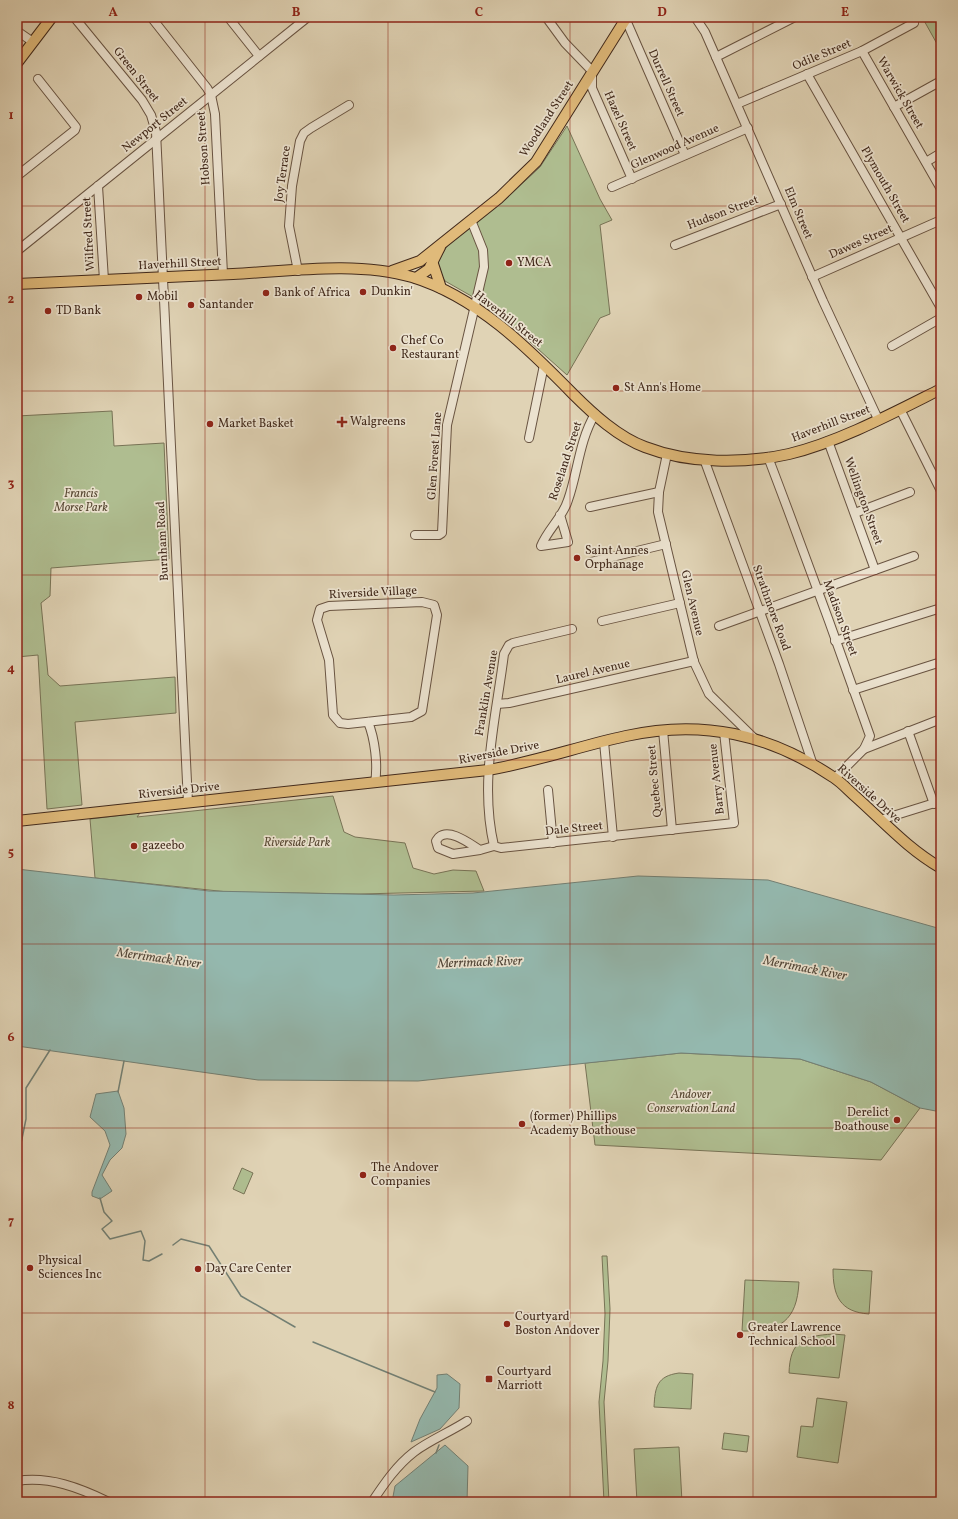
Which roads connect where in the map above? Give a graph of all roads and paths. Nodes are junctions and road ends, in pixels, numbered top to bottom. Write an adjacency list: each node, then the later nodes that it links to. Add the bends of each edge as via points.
1 (52, 17): 12 (main road)
2 (74, 17): 26 (street, Green Street, via 142,100 153,120)
3 (151, 17): 21 (street, Hobson Street)
4 (228, 17): 14 (street)
5 (308, 17): 14 (street, Newport Street)
6 (546, 17): 17 (street, via 565,43)
7 (695, 17): 15 (street, Elm Street)
8 (795, 17): 15 (street)
9 (626, 18): 17 (main road, Woodland Street); 28 (street, Durrell Street)
10 (914, 22): 13 (street, Odile Street)
11 (17, 31): 12 (street)
12 (33, 42): 16 (main road)
13 (862, 51): 18 (street, Odile Street); 24 (street, Warwick Street)
14 (259, 56): 21 (street, Newport Street)
15 (716, 57): 22 (street, Elm Street)
16 (17, 63)
17 (592, 71): 31 (street, Hazel Street, via 592,88); 36 (main road, Woodland Street, via 536,162)
18 (807, 74): 22 (street, Odile Street); 38 (street, Plymouth Street)
19 (38, 79): 30 (street, via 76,127)
20 (941, 81): 24 (street)
21 (211, 95): 26 (street, Newport Street); 46 (street, Hobson Street, via 215,114)
22 (737, 104): 25 (street, Elm Street)
23 (349, 105): 44 (street, Joy Terrace, via 304,133 300,141 289,226)
24 (894, 107): 29 (street, Warwick Street)
25 (748, 128): 28 (street, Glenwood Avenue); 35 (street, Elm Street)
26 (157, 139): 32 (street, Newport Street); 48 (street, Green Street)
27 (941, 153): 29 (street)
28 (686, 155): 31 (street, Glenwood Avenue)
29 (926, 162): 34 (street, Warwick Street)
30 (17, 176)
31 (632, 179): 33 (street, Glenwood Avenue)
32 (98, 186): 41 (street, Newport Street); 50 (street, Wilfred Street)
33 (612, 187)
34 (941, 189)
35 (781, 204): 40 (street, Hudson Street); 47 (street, Elm Street)
36 (471, 220): 39 (main road, Woodland Street); 53 (street, via 484,261)
37 (941, 220): 38 (street, Dawes Street)
38 (901, 238): 47 (street, Dawes Street); 54 (street, Plymouth Street)
39 (442, 243): 42 (main road, Woodland Street); 43 (main road, Woodland Street)
40 (675, 245)
41 (17, 251)
42 (420, 261): 45 (main road, Woodland Street); 49 (main road)
43 (432, 261): 49 (main road, Woodland Street, via 429,269); 52 (main road)
44 (298, 271): 45 (main road, Haverhill Street, via 347,268); 46 (main road, Haverhill Street)
45 (388, 272): 49 (main road, Haverhill Street)
46 (223, 274): 48 (main road, Haverhill Street)
47 (812, 277): 61 (street, Elm Street)
48 (163, 278): 50 (main road, Haverhill Street); 103 (street, Burnham Road)
49 (416, 278): 52 (main road, Haverhill Street)
50 (104, 280): 51 (main road, Haverhill Street)
51 (17, 284)
52 (441, 288): 53 (main road, Haverhill Street)
53 (475, 308): 57 (main road, Haverhill Street, via 517,340); 73 (street, Glen Forest Lane, via 459,366 447,425 442,533)
54 (941, 308)
55 (941, 318): 56 (street)
56 (892, 346)
57 (544, 365): 60 (main road, Haverhill Street); 62 (street)
58 (941, 389): 59 (main road, Haverhill Street)
59 (900, 409): 61 (main road, Haverhill Street); 67 (street)
60 (595, 414): 64 (main road, Haverhill Street, via 629,440); 72 (street, Roseland Street, via 585,435 568,502)
61 (878, 419): 63 (main road, Haverhill Street)
62 (529, 438)
63 (828, 442): 65 (main road, Haverhill Street, via 789,454); 71 (street, Wellington Street)
64 (667, 454): 66 (main road, Haverhill Street); 68 (street, Glen Avenue)
65 (768, 457): 66 (main road, Haverhill Street, via 739,460); 78 (street, Madison Street)
66 (704, 459): 81 (street, Strathmore Road)
67 (941, 491)
68 (659, 492): 70 (street); 74 (street, Glen Avenue, via 658,512)
69 (910, 492): 71 (street)
70 (590, 507)
71 (855, 513): 77 (street, Wellington Street)
72 (560, 515): 72 (street, Roseland Street, via 548,531 541,546 568,542)
73 (415, 535)
74 (666, 544): 76 (street); 79 (street, Glen Avenue)
75 (914, 556): 77 (street)
76 (591, 562)
77 (875, 570): 78 (street)
78 (817, 591): 81 (street); 85 (street, Madison Street)
79 (680, 603): 82 (street); 86 (street, Glen Avenue)
80 (941, 608): 85 (street)
81 (760, 611): 83 (street); 98 (street, Strathmore Road)
82 (602, 621)
83 (719, 626)
84 (572, 629): 89 (street, Franklin Avenue, via 509,645 504,654)
85 (835, 641): 88 (street, Madison Street)
86 (694, 661): 89 (street, Laurel Avenue, via 509,704); 95 (street, Glen Avenue, via 709,694)
87 (941, 662): 88 (street)
88 (853, 690): 97 (street, Madison Street, via 870,736)
89 (497, 704): 99 (street, Franklin Avenue)
90 (941, 719): 93 (street)
91 (368, 722): 91 (street, Riverside Village, via 413,717 422,711 437,620 436,608 431,603 329,606 318,613 317,620 330,666 334,717 344,724); 101 (street)
92 (663, 730): 94 (main road, Riverside Drive, via 694,728); 96 (main road, Riverside Drive); 108 (street, Quebec Street)
93 (908, 731): 97 (street); 104 (street)
94 (724, 732): 95 (main road, Riverside Drive); 107 (street, Barry Avenue)
95 (754, 738): 98 (main road, Riverside Drive)
96 (604, 742): 99 (main road, Riverside Drive); 109 (street)
97 (864, 749): 100 (street)
98 (813, 765): 100 (main road, Riverside Drive)
99 (488, 770): 101 (main road, Riverside Drive); 111 (street, via 491,834)
100 (835, 778): 105 (main road, Riverside Drive)
101 (375, 783): 103 (main road, Riverside Drive)
102 (548, 790): 110 (street)
103 (188, 803): 106 (main road, Riverside Drive)
104 (937, 803): 105 (street)
105 (880, 820): 113 (main road, Riverside Drive, via 908,846)
106 (17, 821)
107 (734, 823): 108 (street, Dale Street)
108 (672, 830): 109 (street, Dale Street)
109 (612, 836): 110 (street, Dale Street)
110 (553, 843): 111 (street, Dale Street, via 501,848)
111 (494, 846): 112 (street, Dale Street)
112 (480, 850): 112 (street, Dale Street, via 449,853 438,848 436,841 440,835 447,834)
113 (941, 868)
114 (467, 1421): 117 (street, via 409,1456 395,1470)
115 (17, 1480): 116 (street, via 37,1479 65,1484)
116 (109, 1502)
117 (372, 1502)

